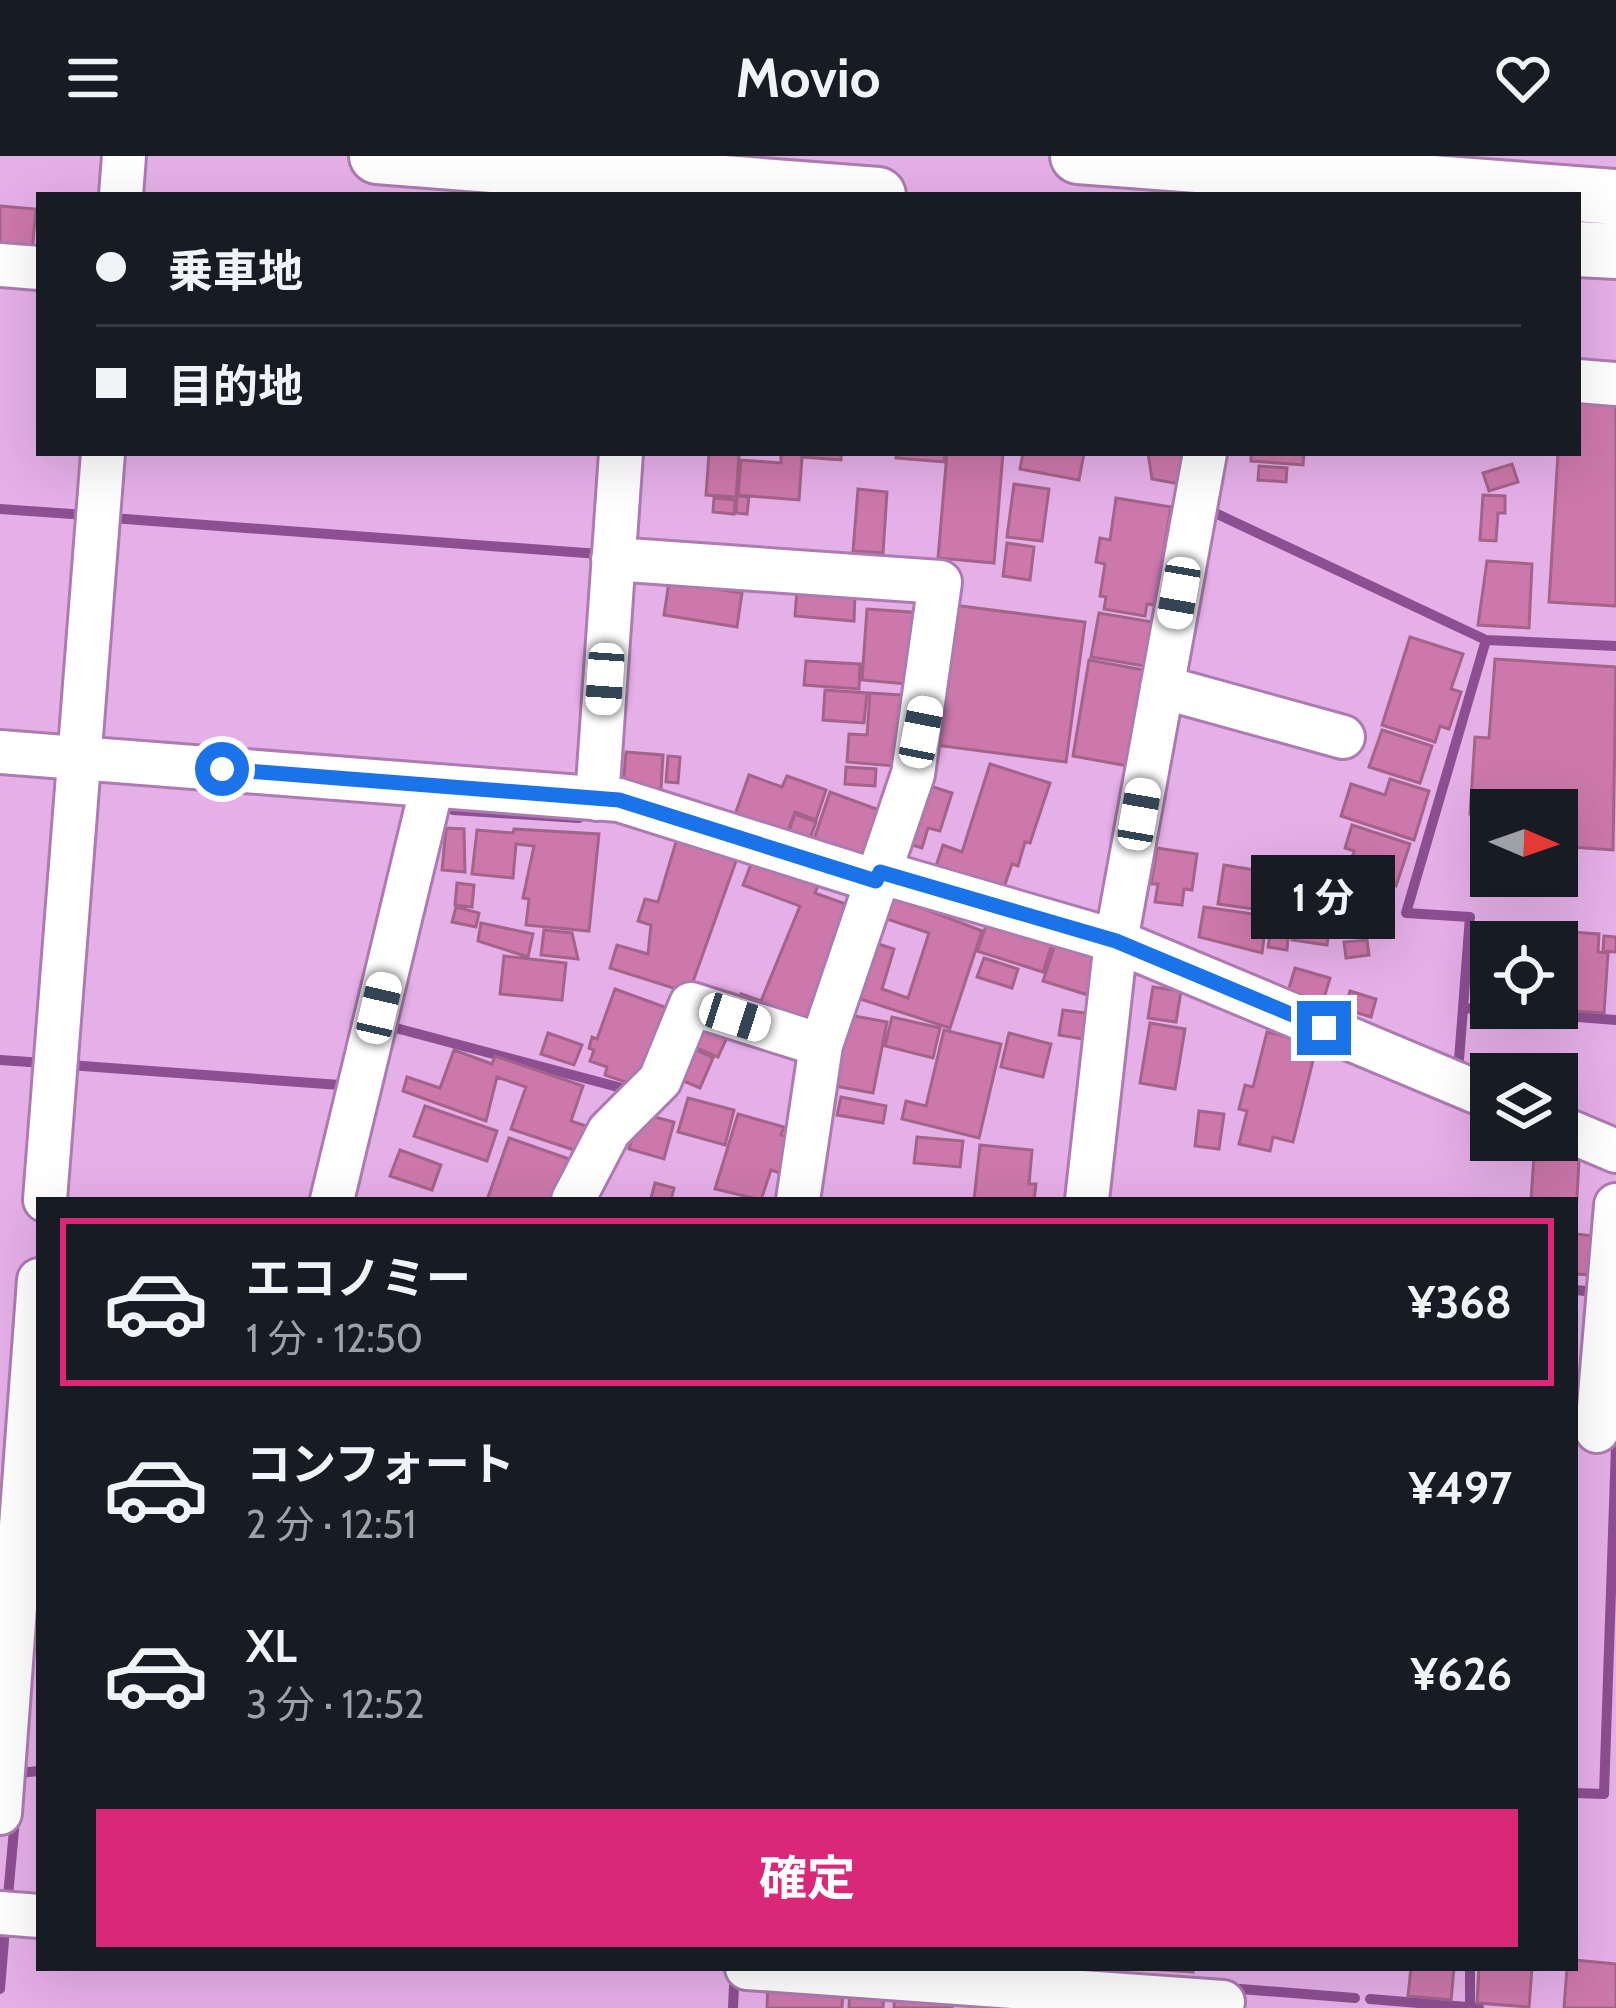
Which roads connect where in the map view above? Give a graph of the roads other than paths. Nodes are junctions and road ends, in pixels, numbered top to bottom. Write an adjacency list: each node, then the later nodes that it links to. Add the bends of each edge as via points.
1 (124, 156): 6 (street)
2 (377, 156): 5 (main road)
3 (1078, 156): 4 (main road)
4 (1233, 173): 8 (main road)
5 (642, 186): 7 (main road)
6 (122, 192)
7 (799, 192)
8 (1536, 192)
9 (1581, 195): 10 (main road)
10 (1616, 197)
11 (1581, 249): 12 (main road)
12 (1616, 251)
13 (0, 265): 14 (street)
14 (36, 268)
15 (1581, 381): 16 (street)
16 (1616, 384)
17 (103, 456): 24 (street)
18 (621, 456): 20 (street)
19 (1203, 456): 21 (street)
20 (613, 559): 26 (street); 27 (street, via 940,582 914,774)
21 (1162, 687): 22 (street); 28 (street)
22 (1343, 736)
23 (0, 752): 24 (street)
24 (81, 758): 25 (street); 33 (street)
25 (431, 790): 26 (street); 34 (street)
26 (597, 799): 27 (street)
27 (878, 877): 28 (street); 29 (street)
28 (1116, 941): 30 (street); 37 (street)
29 (821, 1045): 35 (street, via 691,1004 660,1080 610,1130); 36 (street)
30 (1470, 1089)
31 (1578, 1135): 32 (street)
32 (1616, 1150)
33 (46, 1197)
34 (333, 1197)
35 (575, 1197)
36 (799, 1197)
37 (1087, 1197)
38 (1616, 1205): 41 (street)
39 (36, 1298): 40 (street)
40 (24, 1368): 42 (street)
41 (1596, 1432)
42 (26, 1627): 43 (street)
43 (0, 1814)
44 (0, 1912): 45 (street)
45 (36, 1916)
46 (749, 1971): 49 (street)
47 (806, 1971): 48 (street)
48 (1223, 1993)
49 (750, 2008)

